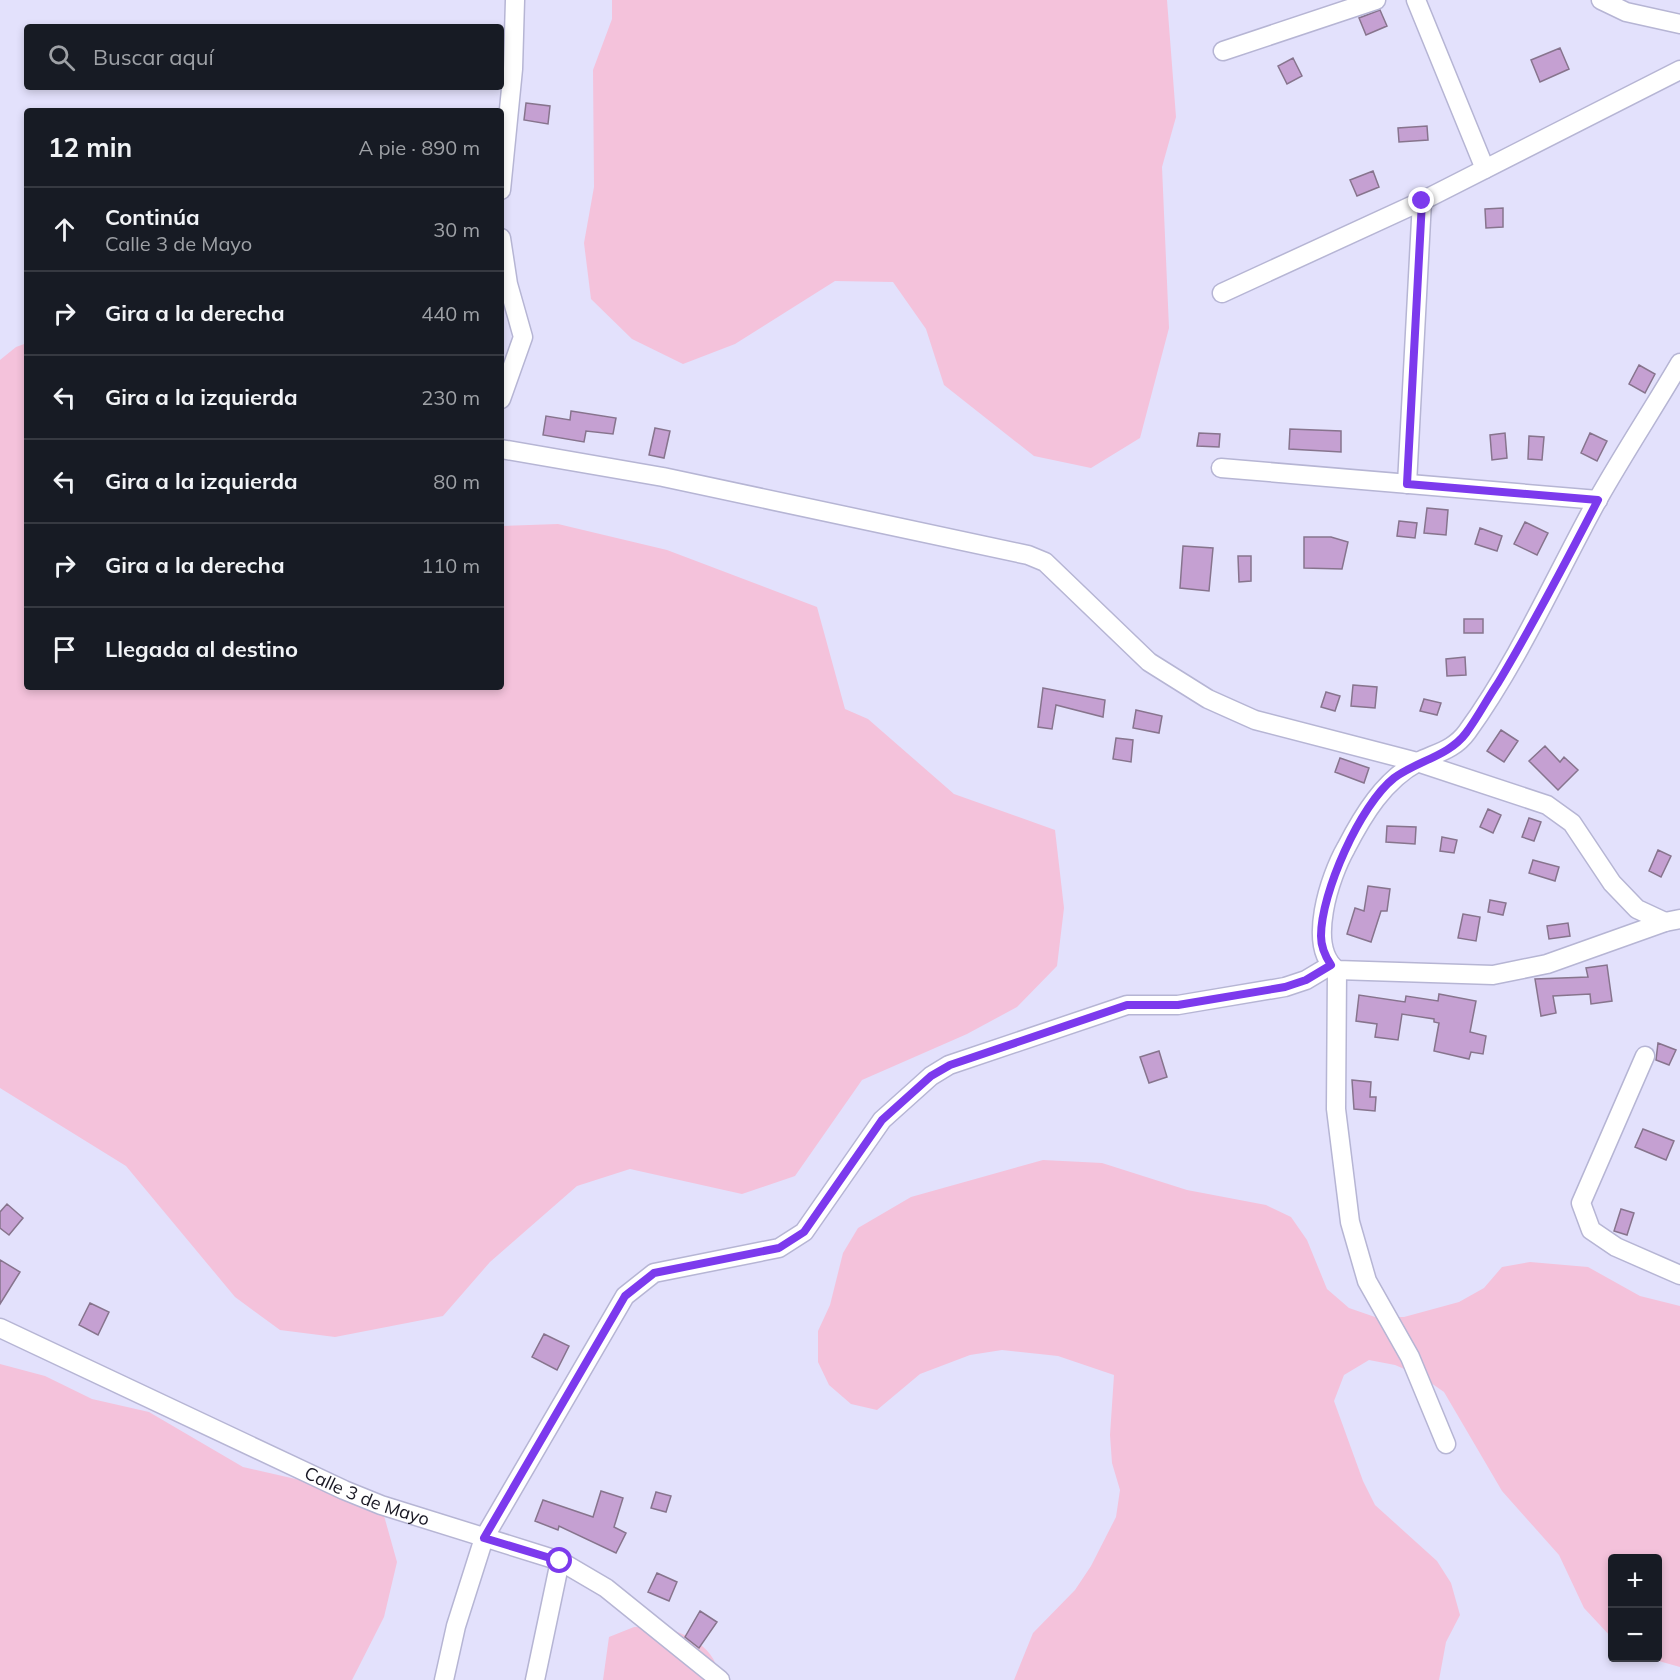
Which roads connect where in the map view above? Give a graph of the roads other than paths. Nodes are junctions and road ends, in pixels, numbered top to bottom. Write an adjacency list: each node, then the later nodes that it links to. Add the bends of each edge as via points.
1 (515, 0): 8 (street)
2 (1376, 0): 6 (street)
3 (1416, 0): 9 (street)
4 (1601, 0): 5 (street, via 1626,12)
5 (1680, 24)
6 (1223, 51)
7 (1680, 70): 9 (street)
8 (504, 160)
9 (1485, 169): 10 (street)
10 (1422, 201): 12 (street); 17 (street)
11 (504, 258): 14 (street, via 523,337)
12 (1222, 293)
13 (1680, 363): 18 (street)
14 (504, 391)
15 (504, 450): 19 (street, via 663,477 1028,555 1045,562 1149,662 1208,699 1255,720)
16 (1221, 468): 17 (street)
17 (1407, 484): 18 (street)
18 (1598, 500): 19 (street, via 1524,641 1466,733 1453,747)
19 (1418, 762): 20 (street, via 1547,805 1572,823 1612,884 1637,909); 21 (street, via 1392,780 1357,826 1344,851 1321,934 1322,947)
20 (1673, 921): 21 (street, via 1547,964 1493,975)
21 (1334, 968): 25 (street, via 1336,1109 1350,1222 1367,1281 1410,1357); 26 (street, via 1274,989 1178,1005 1127,1005 969,1057 931,1076 882,1120 804,1232 779,1248 654,1273 625,1296)
22 (1645, 1056): 23 (street, via 1581,1203 1591,1230 1616,1247)
23 (1680, 1275)
24 (0, 1328): 26 (street, Calle 3 de Mayo, via 344,1490)
25 (1446, 1444)
26 (484, 1538): 27 (street, Calle 3 de Mayo); 28 (street, via 456,1626)
27 (560, 1561): 29 (street); 30 (street, Calle 3 de Mayo, via 606,1587)
28 (444, 1680)
29 (535, 1680)
30 (720, 1680)

